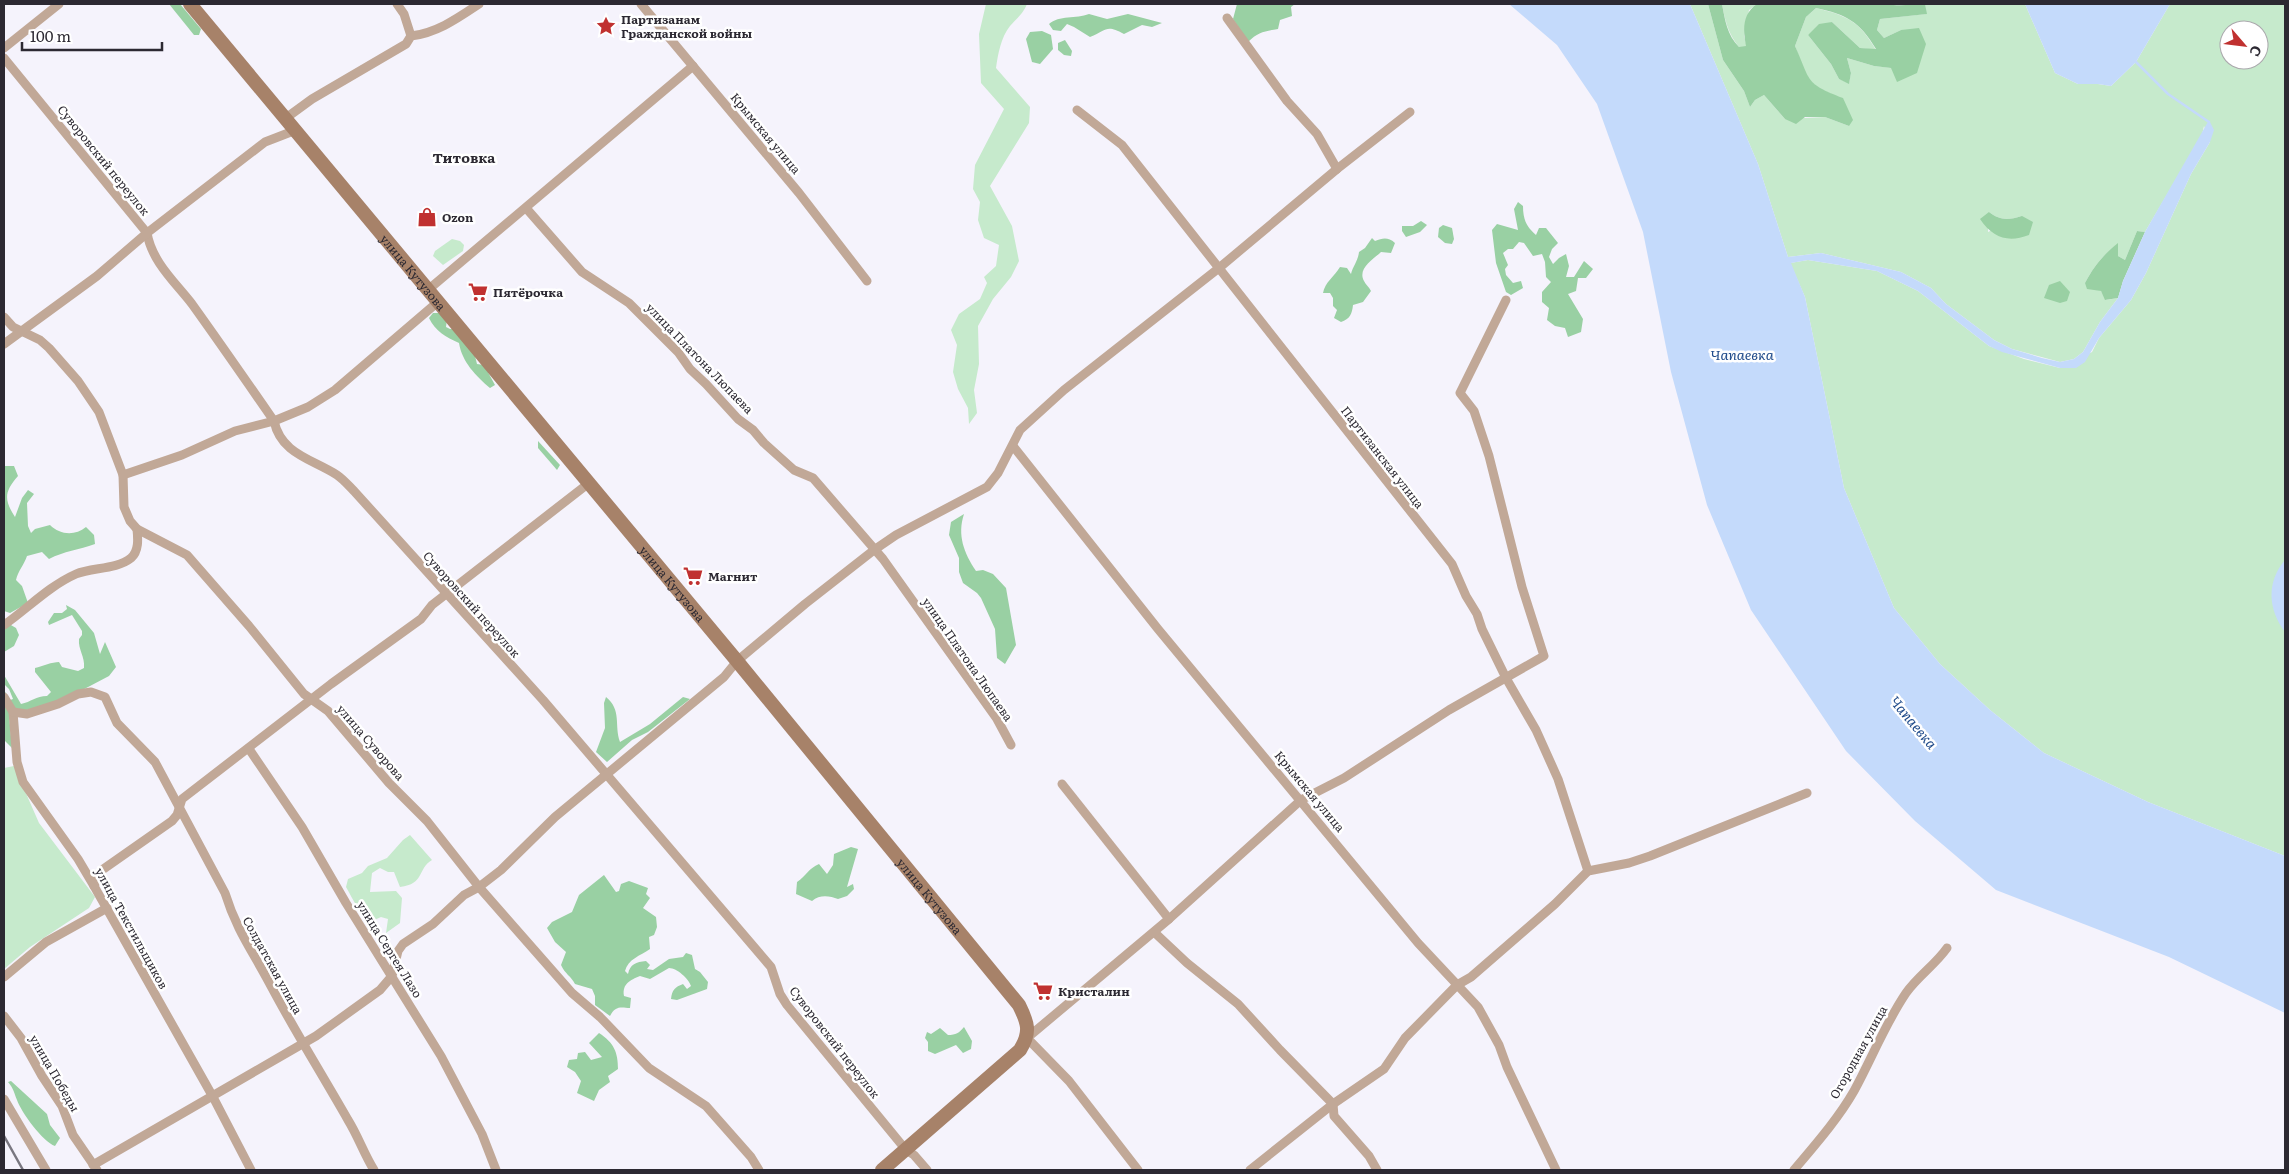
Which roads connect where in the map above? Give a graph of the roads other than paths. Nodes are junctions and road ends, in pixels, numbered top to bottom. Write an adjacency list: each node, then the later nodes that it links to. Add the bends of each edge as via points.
1 (59, 4): 8 (street)
2 (190, 4): 13 (street, улица Кутузова)
3 (397, 4): 7 (street)
4 (479, 4): 7 (street, via 452,22)
5 (641, 4): 10 (street, Крымская улица)
6 (1227, 18): 15 (street, via 1287,101 1317,134)
7 (412, 36): 13 (street, via 406,44 312,99)
8 (4, 48)
9 (4, 58): 17 (street, Суворовский переулок)
10 (693, 66): 16 (street); 19 (street, Крымская улица)
11 (1077, 110): 18 (street, Партизанская улица, via 1122,145)
12 (1410, 112): 15 (street)
13 (286, 118): 14 (street, улица Кутузова)
14 (296, 130): 17 (street, via 265,142); 20 (street, улица Кутузова)
15 (1337, 169): 18 (street)
16 (526, 208): 20 (street); 31 (street, улица Платона Люпаева, via 582,272 629,303 738,419 794,470 812,478)
17 (147, 233): 24 (street, via 97,276); 26 (street, Суворовский переулок, via 149,246 157,259)
18 (1219, 268): 27 (street, via 1064,390 1020,430); 35 (street, Партизанская улица, via 1452,564)
19 (868, 282)
20 (429, 289): 22 (street, улица Кутузова)
21 (1506, 300): 35 (street, via 1460,393 1474,411 1489,456 1522,587 1544,656)
22 (439, 301): 26 (street, via 335,390 308,407); 29 (street, улица Кутузова)
23 (4, 317): 24 (street)
24 (20, 332): 25 (street); 28 (street, via 45,344 78,381 99,412)
25 (4, 344)
26 (274, 421): 28 (street, via 235,431 182,456); 32 (street, Суворовский переулок, via 276,432 283,441 308,460 338,475)
27 (1013, 446): 31 (street, via 987,487); 44 (street, Крымская улица, via 1158,629)
28 (123, 475): 30 (street, via 124,506)
29 (589, 483): 32 (street); 34 (street, улица Кутузова)
30 (137, 529): 33 (street, via 137,547 132,557 76,574); 37 (street, улица Суворова, via 187,555)
31 (874, 550): 34 (street); 39 (street, улица Платона Люпаева, via 997,719)
32 (446, 594): 37 (street, via 421,619); 41 (street, Суворовский переулок)
33 (4, 625)
34 (737, 661): 41 (street, via 724,677); 57 (street, улица Кутузова, via 1019,1005 1027,1020)
35 (1506, 678): 44 (street, via 1448,710 1344,778); 46 (street, Партизанская улица, via 1536,730 1558,779)
36 (4, 697): 38 (street, улица Текстильщиков)
37 (311, 700): 40 (street); 48 (street, улица Суворова, via 328,711 389,783 428,821)
38 (13, 712): 45 (street, Солдатская улица, via 26,714 78,694 91,692 105,697 117,722 155,762); 47 (street, улица Текстильщиков, via 23,782)
39 (1012, 745)
40 (249, 749): 45 (street, via 182,799); 53 (street, улица Сергея Лазо, via 302,827)
41 (607, 774): 48 (street); 62 (street, Суворовский переулок, via 771,967 787,1005)
42 (1062, 784): 50 (street)
43 (1807, 793): 46 (street, via 1650,856)
44 (1301, 800): 50 (street); 55 (street, Крымская улица, via 1418,943)
45 (180, 807): 47 (street, via 172,821 102,870); 58 (street, Солдатская улица, via 225,893 238,930)
46 (1588, 871): 55 (street, via 1471,978)
47 (94, 886): 49 (street, улица Текстильщиков)
48 (479, 887): 53 (street, via 464,895 433,924 403,944); 68 (street, улица Суворова, via 572,993 649,1068 706,1106)
49 (107, 908): 54 (street, via 46,942); 59 (street, улица Текстильщиков)
50 (1169, 919): 51 (street)
51 (1154, 932): 57 (street); 61 (street, via 1187,964 1238,1004)
52 (1947, 948): 75 (street, Огородная улица, via 1914,982 1886,1026 1853,1092)
53 (392, 976): 58 (street, via 380,990 350,1013); 67 (street, улица Сергея Лазо, via 441,1056 482,1134)
54 (4, 977)
55 (1457, 985): 61 (street, via 1405,1038 1384,1070); 74 (street, Крымская улица, via 1478,1007 1499,1045)
56 (4, 1016): 63 (street, улица Победы, via 62,1106 73,1135)
57 (1027, 1038): 62 (street, via 1020,1050); 71 (street, via 1069,1081)
58 (302, 1044): 59 (street); 66 (street, Солдатская улица, via 350,1122)
59 (213, 1097): 63 (street); 65 (street, улица Текстильщиков)
60 (4, 1099): 64 (street)
61 (1333, 1104): 72 (street); 73 (street, via 1334,1116)
62 (906, 1150): 69 (street); 70 (street, Суворовский переулок)
63 (95, 1167)
64 (46, 1170)
65 (251, 1170)
66 (374, 1170)
67 (496, 1170)
68 (760, 1170)
69 (882, 1170)
70 (926, 1170)
71 (1138, 1170)
72 (1250, 1170)
73 (1377, 1170)
74 (1556, 1170)
75 (1794, 1170)

